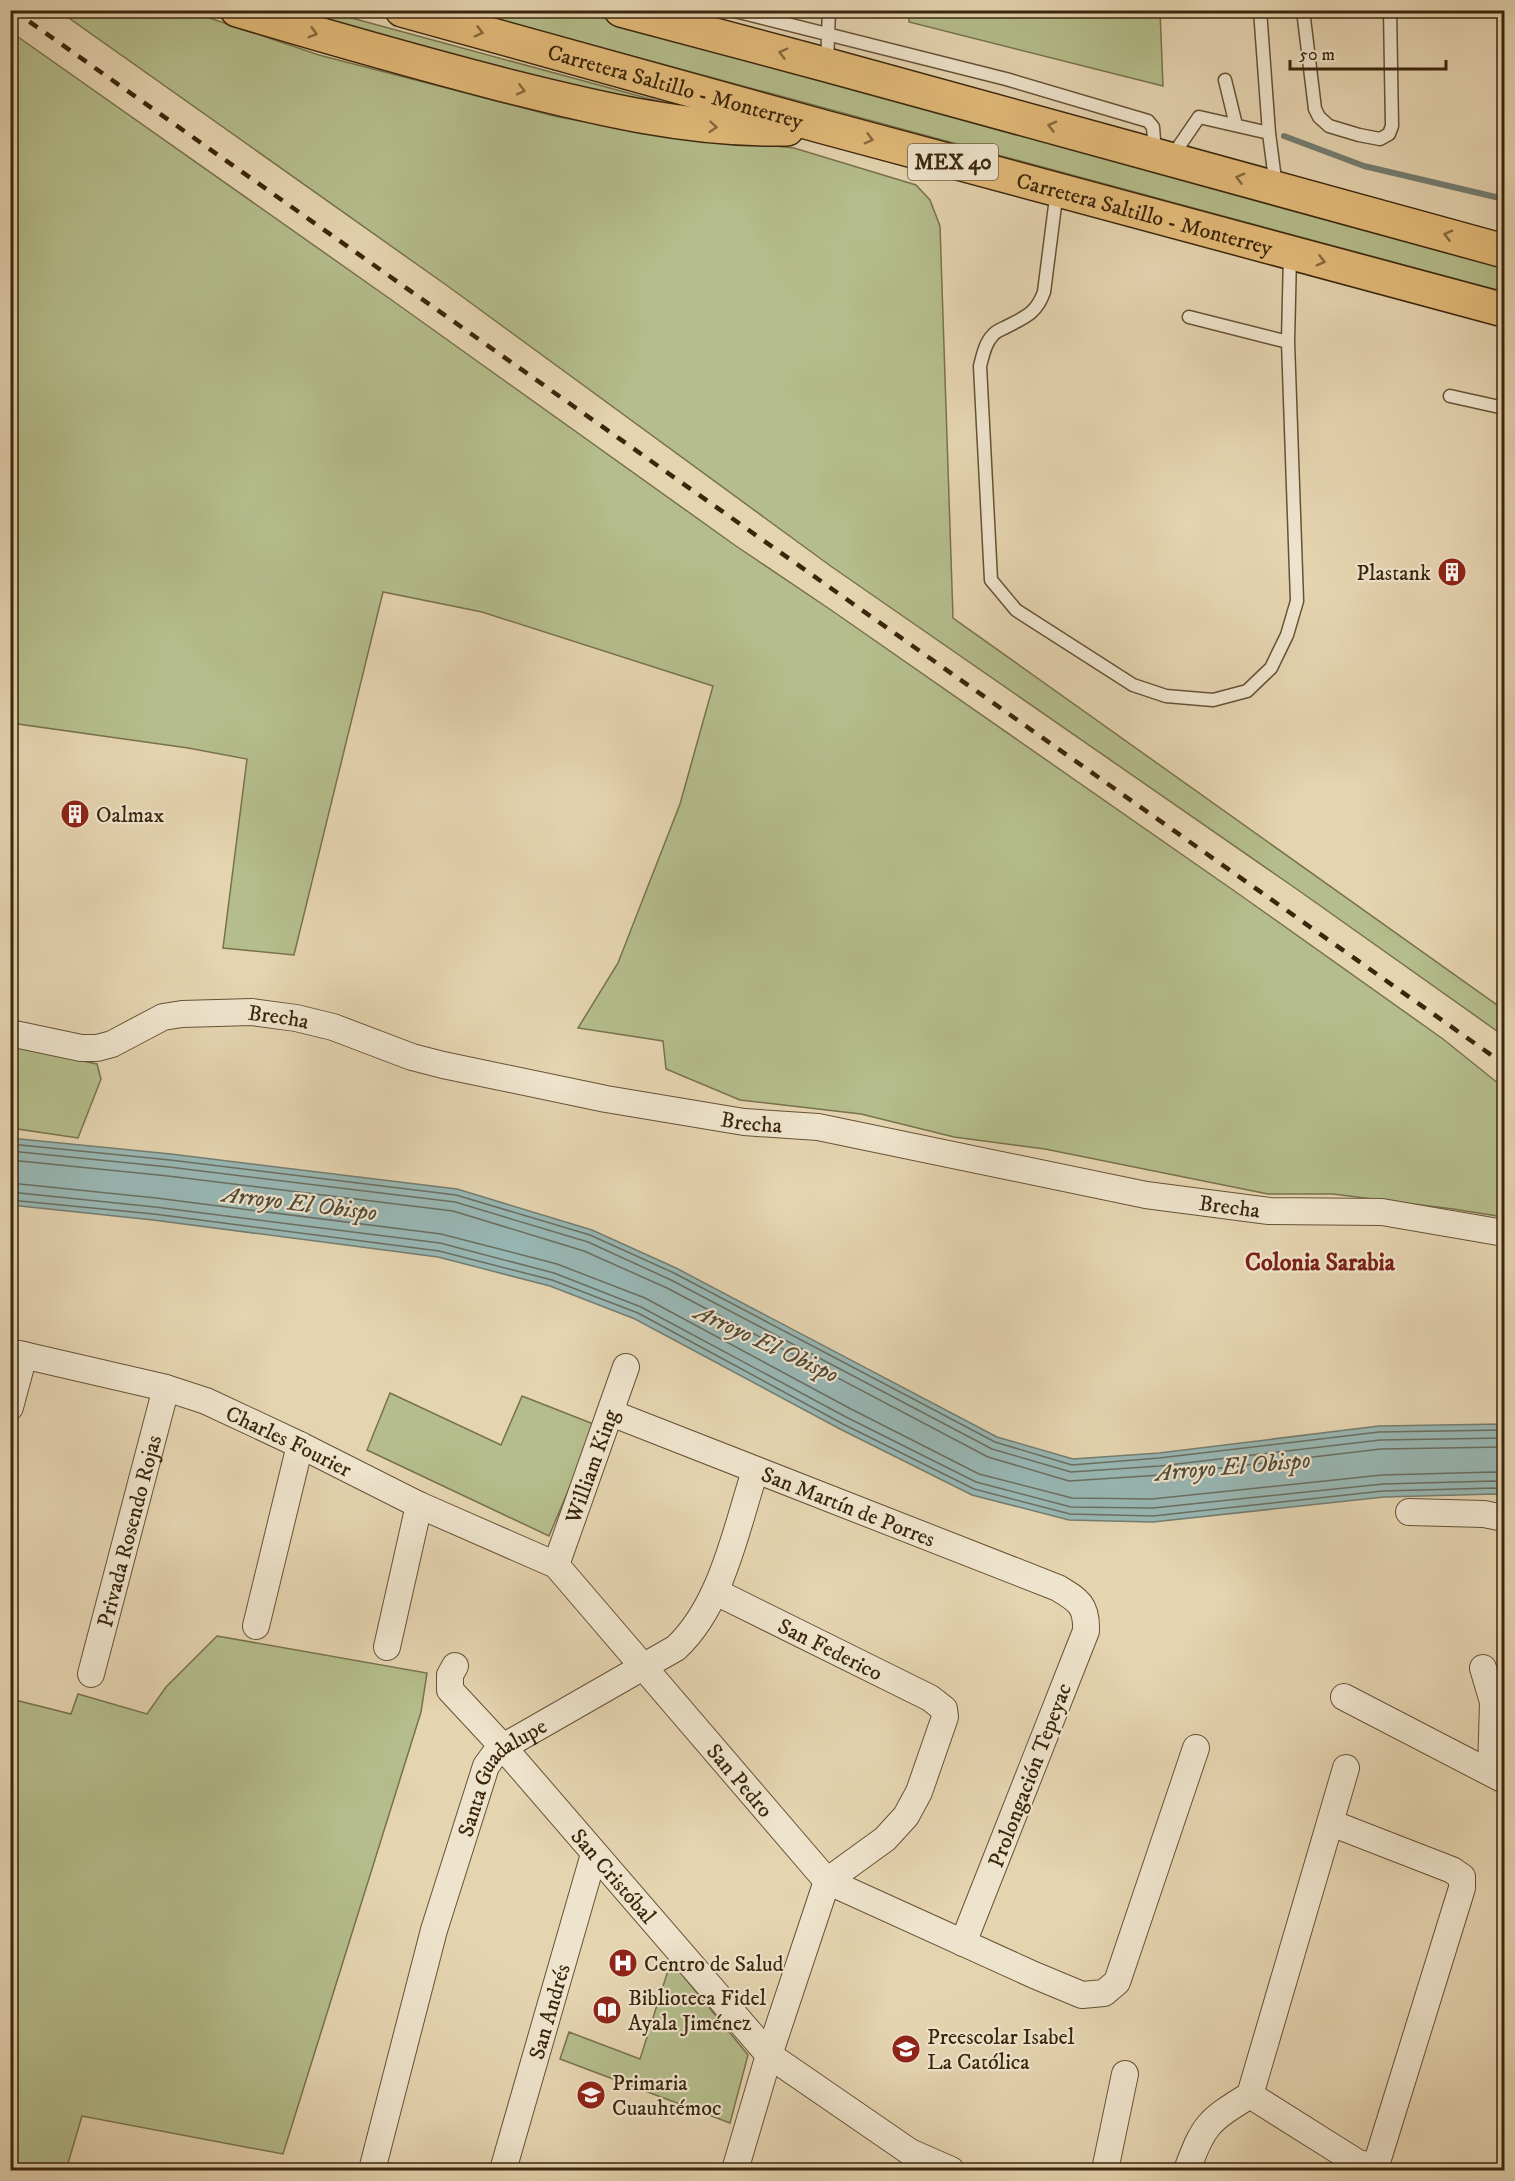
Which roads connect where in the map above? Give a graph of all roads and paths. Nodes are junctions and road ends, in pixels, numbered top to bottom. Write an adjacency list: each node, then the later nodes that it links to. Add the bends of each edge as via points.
1 (237, 10): 12 (main road, one-way to 12, via 387,55 588,107 710,127)
2 (402, 10): 12 (main road, Carretera Saltillo - Monterrey / MEX 40, one-way to 12)
3 (621, 10): 9 (main road, MEX 40, one-way to 3)
4 (732, 10): 9 (lane)
5 (829, 10): 9 (lane)
6 (1260, 10): 13 (lane)
7 (1303, 10): 8 (lane, via 1319,117 1329,126 1380,139 1389,134 1392,126)
8 (1390, 10)
9 (828, 51): 14 (main road, MEX 40)
10 (1225, 80): 11 (lane)
11 (1236, 125): 13 (lane); 14 (lane, via 1198,117)
12 (824, 127): 16 (main road, Carretera Saltillo - Monterrey / MEX 40, one-way to 16)
13 (1269, 133): 15 (lane)
14 (1162, 157): 15 (main road, MEX 40, one-way to 14)
15 (1276, 188): 17 (main road, MEX 40, one-way to 15)
16 (1057, 189): 18 (main road, Carretera Saltillo - Monterrey / MEX 40); 21 (lane, via 1040,302 1027,316 994,334 985,347 980,366 990,580 1016,610 1133,685 1166,696 1213,700 1247,691 1271,668 1287,635 1297,601)
17 (1504, 250)
18 (1290, 252): 19 (main road, Carretera Saltillo - Monterrey / MEX 40, one-way to 19); 21 (lane)
19 (1504, 310)
20 (1189, 318): 21 (lane)
21 (1288, 342)
22 (1450, 396): 23 (lane)
23 (1504, 408)
24 (10, 1033): 25 (street, Brecha, via 97,1048 163,1017 252,1012 333,1027 443,1065 606,1099 744,1122 818,1127 1146,1195 1269,1211 1382,1212)
25 (1504, 1233)
26 (17, 1354): 28 (street, Charles Fourier); 29 (street)
27 (626, 1367): 30 (street, William King)
28 (166, 1388): 31 (street, Charles Fourier, via 206,1401); 44 (street, Privada Rosendo Rojas)
29 (10, 1407)
30 (610, 1413): 32 (street, San Martín de Porres); 36 (street, William King)
31 (300, 1445): 33 (street, Charles Fourier); 39 (street)
32 (755, 1471): 37 (street, Santa Guadalupe); 38 (street, San Martín de Porres, via 1058,1588)
33 (419, 1505): 36 (street, Charles Fourier); 40 (street)
34 (1409, 1512): 35 (street)
35 (1504, 1518)
36 (556, 1565): 42 (street, San Pedro)
37 (716, 1592): 42 (street, Santa Guadalupe, via 689,1636); 52 (street, San Federico, via 930,1698 944,1709 944,1725 906,1816 885,1839)
38 (1082, 1606): 53 (street, Prolongación Tepeyac, via 1086,1631)
39 (256, 1626)
40 (387, 1647)
41 (455, 1666): 46 (street, San Cristóbal, via 450,1675 450,1690)
42 (644, 1667): 46 (street, Santa Guadalupe); 52 (street, San Pedro)
43 (1483, 1668): 49 (street, via 1493,1702)
44 (91, 1674)
45 (1344, 1697): 49 (street)
46 (503, 1747): 51 (street, San Cristóbal); 58 (street, Santa Guadalupe, via 486,1766 434,1930)
47 (1196, 1748): 53 (street, San Pedro, via 1117,1982 1104,1993 1082,1995)
48 (1346, 1768): 50 (street)
49 (1498, 1776)
50 (1330, 1822): 56 (street); 56 (street, via 1458,1873 1463,1882 1459,1899 1377,2162 1371,2166 1358,2163)
51 (594, 1854): 54 (street, San Cristóbal); 59 (street, San Andrés)
52 (827, 1881): 53 (street, San Pedro); 54 (street)
53 (963, 1943)
54 (769, 2055): 57 (street, San Cristóbal); 60 (street)
55 (1125, 2073): 62 (street)
56 (1250, 2095): 63 (street, via 1207,2125)
57 (907, 2161): 61 (street, San Cristóbal)
58 (372, 2170)
59 (503, 2170)
60 (735, 2170)
61 (951, 2170)
62 (1105, 2170)
63 (1187, 2170)

